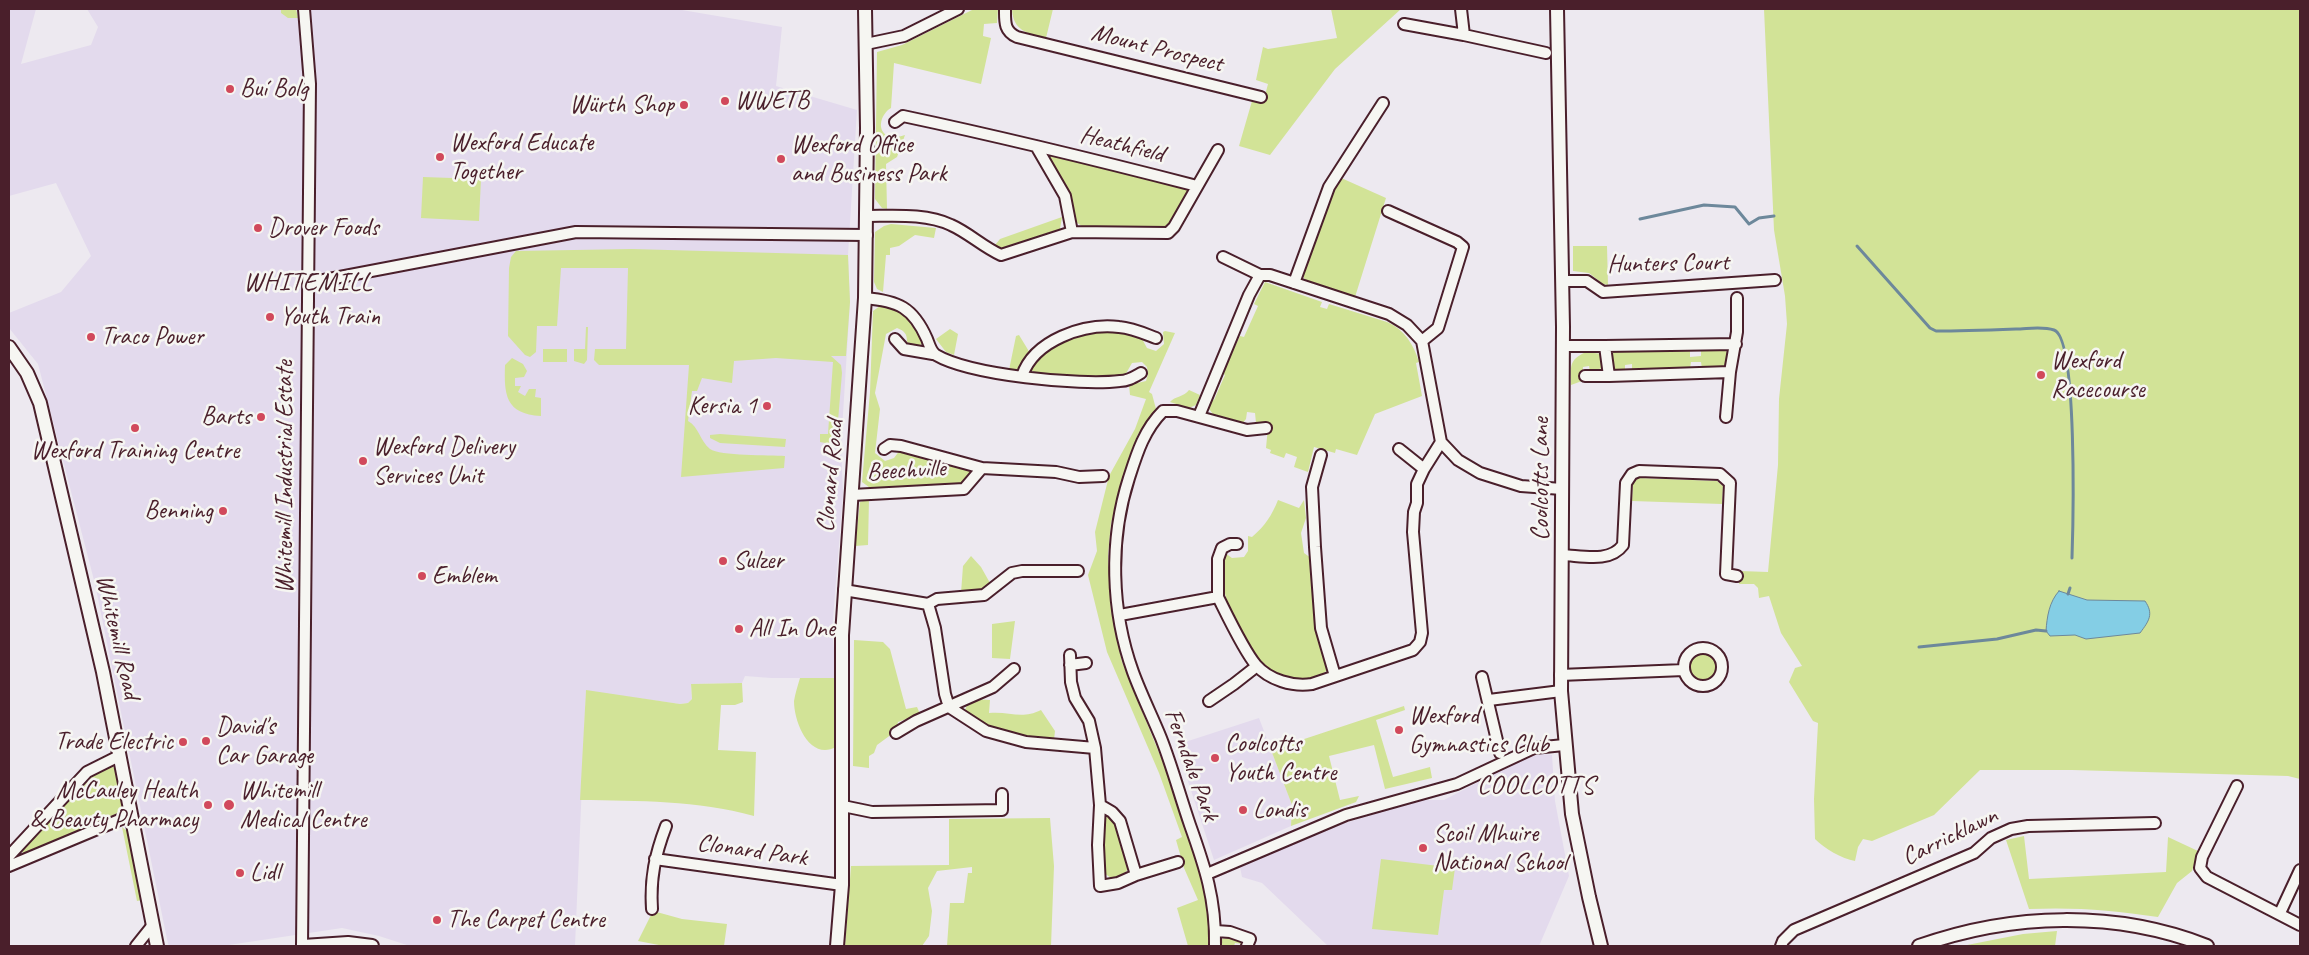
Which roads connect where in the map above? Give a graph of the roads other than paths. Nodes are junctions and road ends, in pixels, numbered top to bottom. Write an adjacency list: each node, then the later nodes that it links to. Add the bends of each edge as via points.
1 (304, 9): 25 (street, Whitemill Industrial Estate, via 310,84)
2 (865, 9): 9 (street, Clonard Road)
3 (958, 9): 9 (street, via 904,36)
4 (1005, 9): 11 (street, Mount Prospect, via 1006,27 1017,37)
5 (1461, 9): 8 (street)
6 (1557, 9): 24 (street, Coolcotts Lane)
7 (1404, 24): 8 (street)
8 (1464, 36): 10 (street)
9 (866, 44): 18 (street, Clonard Road)
10 (1546, 53)
11 (1261, 97)
12 (1383, 102): 26 (street, via 1329,187)
13 (895, 122): 14 (street, Heathfield, via 903,116)
14 (1036, 146): 16 (street, Heathfield); 19 (street, Heathfield, via 1065,196)
15 (1218, 150): 16 (street)
16 (1197, 186): 19 (street, via 1168,233)
17 (1388, 210): 31 (street, via 1463,247 1438,328)
18 (866, 216): 19 (street, via 909,217 949,224 1001,255); 20 (street, Clonard Road)
19 (1072, 232)
20 (867, 235): 25 (street, via 576,232); 27 (street, Clonard Road)
21 (1222, 257): 22 (street)
22 (1260, 275): 26 (street); 42 (street)
23 (1774, 280): 24 (street, Hunters Court, via 1603,292 1587,281)
24 (1563, 281): 33 (street, Coolcotts Lane)
25 (308, 283): 100 (street, Whitemill Industrial Estate)
26 (1294, 283): 31 (street, via 1389,314 1407,325)
27 (865, 298): 36 (street, via 898,304 915,315); 53 (street, Clonard Road)
28 (1737, 298): 32 (street)
29 (1156, 338): 39 (street, via 1118,326 1072,332 1033,356)
30 (895, 339): 36 (street, via 904,349)
31 (1422, 341): 45 (street)
32 (1736, 344): 34 (street); 37 (street)
33 (1563, 346): 34 (street); 52 (street, Coolcotts Lane)
34 (1605, 346): 41 (street)
35 (9, 347): 77 (street, Whitemill Road, via 27,373 40,403 98,648)
36 (933, 354): 39 (street, via 945,360)
37 (1730, 372): 41 (street); 43 (street)
38 (1141, 373): 39 (street, via 1120,381 1081,382)
39 (1022, 376)
40 (1586, 376): 41 (street)
41 (1609, 376)
42 (1199, 416): 44 (street, Ferndale Park, via 1247,430); 61 (street, Ferndale Park, via 1163,411 1144,436 1137,453 1122,498 1116,534 1116,590)
43 (1726, 417)
44 (1266, 428)
45 (1441, 442): 50 (street); 52 (street, via 1458,460 1480,473 1521,486)
46 (884, 449): 49 (street, Beechville, via 890,445 901,446)
47 (1399, 450): 50 (street)
48 (1321, 455): 67 (street, via 1312,487 1314,546 1321,628)
49 (982, 468): 51 (street, Beechville, via 1056,472 1085,478); 53 (street, Beechville, via 964,489)
50 (1424, 468): 67 (street, via 1418,484 1413,532 1422,633 1420,642 1413,650)
51 (1103, 476)
52 (1562, 489): 55 (street, Coolcotts Lane)
53 (852, 495): 58 (street, Clonard Road)
54 (1237, 544): 59 (street, via 1222,548 1218,559)
55 (1563, 555): 57 (street, via 1610,556 1618,553 1623,545 1626,483 1632,474 1639,471 1720,474 1730,483 1726,574); 66 (street, Coolcotts Lane)
56 (1078, 571): 60 (street, via 1012,573 984,595 937,599)
57 (1737, 576)
58 (844, 590): 60 (street); 81 (street, Clonard Road)
59 (1218, 597): 61 (street); 63 (street)
60 (928, 604): 72 (street)
61 (1120, 615): 91 (street, Ferndale Park, via 1124,645 1133,673 1162,740)
62 (1086, 663): 75 (street, via 1070,660 1075,698 1089,721)
63 (1257, 666): 67 (street, via 1277,679 1299,686); 70 (street, Ferndale Park)
64 (1014, 668): 72 (street, via 993,687)
65 (1684, 670): 66 (street)
66 (1560, 675): 69 (street, Coolcotts Lane)
67 (1335, 676)
68 (1482, 677): 71 (street)
69 (1560, 691): 71 (street); 74 (street, Coolcotts Lane)
70 (1209, 700)
71 (1488, 700): 76 (street)
72 (950, 707): 73 (street); 75 (street, via 994,733 1026,742)
73 (896, 733)
74 (1564, 745): 91 (street, via 1534,748 1457,784 1346,815); 105 (street, Coolcotts Lane, via 1572,814)
75 (1095, 748): 80 (street)
76 (1500, 753)
77 (119, 756): 82 (street, Whitemill Road); 85 (street, via 87,772)
78 (2237, 786): 94 (street, via 2202,857 2200,868 2207,877)
79 (1002, 794): 81 (street, via 1002,810 872,812)
80 (1100, 805): 90 (street, via 1120,821); 90 (street, via 1100,886)
81 (843, 806): 92 (street, Clonard Road)
82 (131, 815): 88 (street); 95 (street, Whitemill Road)
83 (2155, 823): 106 (street, Carricklawn, via 2045,824 2011,829 1991,838 1974,853 1794,930)
84 (666, 826): 86 (street, Clonard Park)
85 (9, 856)
86 (655, 859): 92 (street, Clonard Park); 93 (street, Clonard Park, via 650,884)
87 (1178, 862): 90 (street)
88 (9, 866)
89 (2300, 870): 94 (street)
90 (1136, 874)
91 (1207, 874): 97 (street, Ferndale Park, via 1214,901)
92 (842, 884): 102 (street, Clonard Road)
93 (652, 909)
94 (2280, 913): 96 (street)
95 (152, 926): 98 (street); 99 (street, Whitemill Road)
96 (2300, 926)
97 (1216, 931): 103 (street, Ferndale Park); 104 (street, via 1250,939)
98 (136, 946)
99 (157, 946)
100 (302, 946): 101 (street, via 348,943)
101 (372, 946)
102 (837, 946)
103 (1215, 946)
104 (1247, 946)
105 (1601, 946)
106 (1781, 946)
107 (1919, 946): 108 (street, via 1988,927 2046,920 2093,920 2138,925)
108 (2207, 946)

